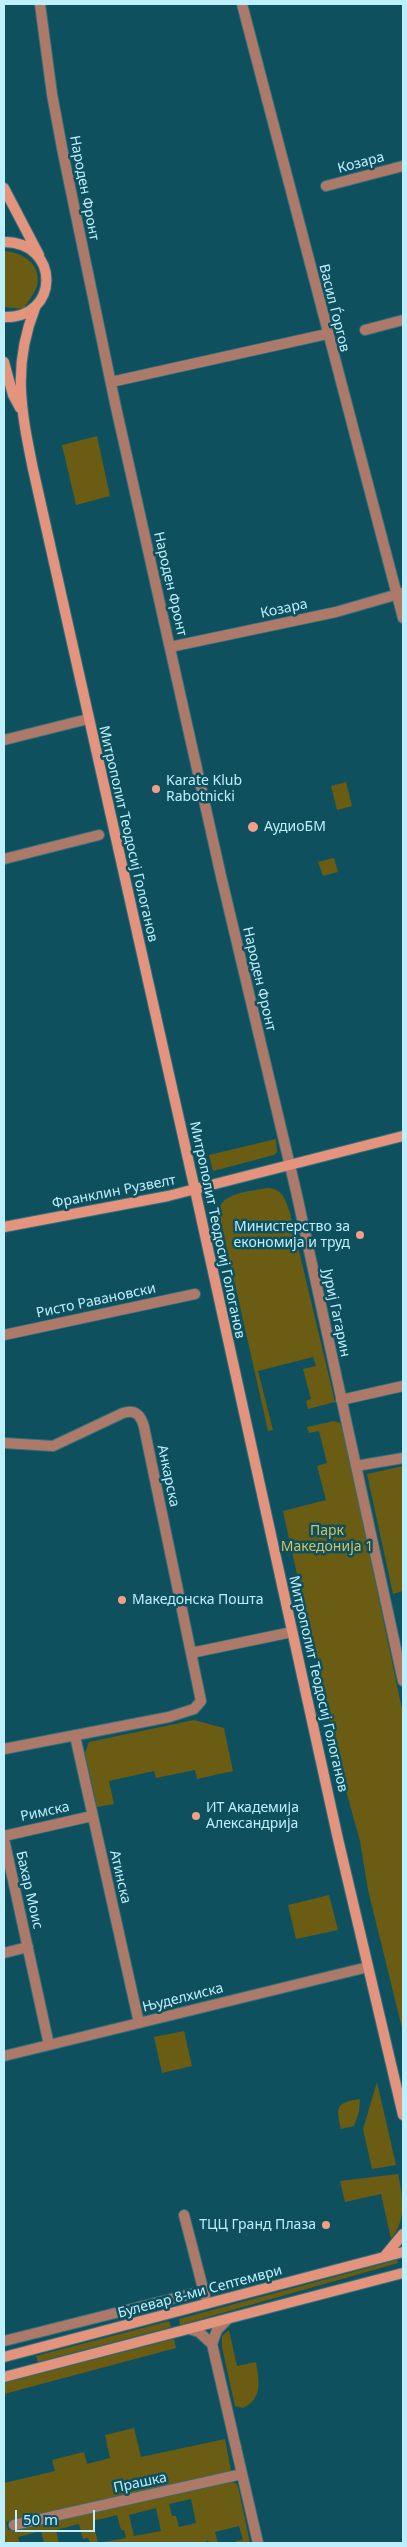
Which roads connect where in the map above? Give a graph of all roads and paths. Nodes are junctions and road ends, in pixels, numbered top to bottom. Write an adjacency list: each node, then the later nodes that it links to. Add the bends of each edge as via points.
1 (40, 4): 14 (street, Народен Фронт, via 63,153)
2 (242, 4): 12 (street, Васил Ѓоргов)
3 (403, 166): 4 (street, Козара)
4 (326, 186)
5 (4, 188): 7 (street, Митрополит Теодосиј Гологанов)
6 (4, 242): 7 (street, via 26,246)
7 (42, 261): 8 (street, Митрополит Теодосиј Гологанов, via 46,285)
8 (35, 308): 9 (street, via 15,317); 15 (street, Митрополит Теодосиј Гологанов, via 24,336 21,355)
9 (4, 317)
10 (403, 320): 11 (street)
11 (364, 330)
12 (327, 334): 14 (street); 16 (street, Васил Ѓоргов)
13 (4, 362): 15 (street, Митрополит Теодосиј Гологанов)
14 (111, 382): 18 (street, Народен Фронт)
15 (20, 408): 19 (street, Митрополит Теодосиј Гологанов)
16 (400, 594): 17 (street, Васил Ѓоргов); 18 (street, Козара, via 336,612)
17 (403, 618)
18 (170, 647): 24 (street, Народен Фронт)
19 (88, 719): 20 (street); 25 (street, Митрополит Теодосиј Гологанов)
20 (4, 740)
21 (99, 835): 22 (street)
22 (4, 859)
23 (403, 1136): 24 (street, Франклин Рузвелт)
24 (290, 1166): 25 (street, Франклин Рузвелт); 30 (street, Јуриј Гагарин)
25 (195, 1190): 26 (street, Франклин Рузвелт); 34 (street, Митрополит Теодосиј Гологанов)
26 (4, 1227)
27 (195, 1294): 28 (street, Ристо Равановски)
28 (4, 1335)
29 (403, 1386): 30 (street)
30 (341, 1400): 33 (street, Јуриј Гагарин)
31 (4, 1443): 35 (street, Анкарска, via 55,1446 125,1412 131,1411 139,1416 144,1427)
32 (403, 1458): 33 (street)
33 (356, 1466): 36 (street, Јуриј Гагарин)
34 (292, 1632): 35 (street); 43 (street, Митрополит Теодосиј Гологанов)
35 (191, 1653): 37 (street, Анкарска, via 201,1700 198,1707 169,1717)
36 (403, 1682)
37 (75, 1736): 38 (street, Анкарска); 39 (street, Атинска)
38 (4, 1749)
39 (92, 1816): 40 (street, Римска); 44 (street, Атинска)
40 (4, 1837): 41 (street, Бахар Моис)
41 (28, 1947): 42 (street, Бахар Моис); 45 (street, Бахар Моис)
42 (4, 1953)
43 (368, 1967): 44 (street, Њуделхиска); 47 (street, Митрополит Теодосиј Гологанов)
44 (139, 2023): 45 (street, Њуделхиска)
45 (50, 2045): 46 (street, Њуделхиска)
46 (4, 2056)
47 (403, 2115)
48 (184, 2215): 55 (street)
49 (403, 2234): 51 (street)
50 (403, 2252): 51 (street, Булевар 8-ми Септември)
51 (384, 2257): 56 (street, Булевар 8-ми Септември)
52 (403, 2273): 53 (street)
53 (390, 2276): 54 (street); 57 (street)
54 (403, 2281)
55 (203, 2290): 56 (street); 59 (street)
56 (207, 2304): 61 (street, Булевар 8-ми Септември)
57 (227, 2320): 58 (street); 60 (street)
58 (189, 2329): 60 (street, via 202,2334); 62 (street)
59 (4, 2341)
60 (212, 2344): 63 (street)
61 (4, 2357)
62 (4, 2377)
63 (242, 2474): 64 (street, Прашка); 65 (street)
64 (14, 2525)
65 (258, 2543)

